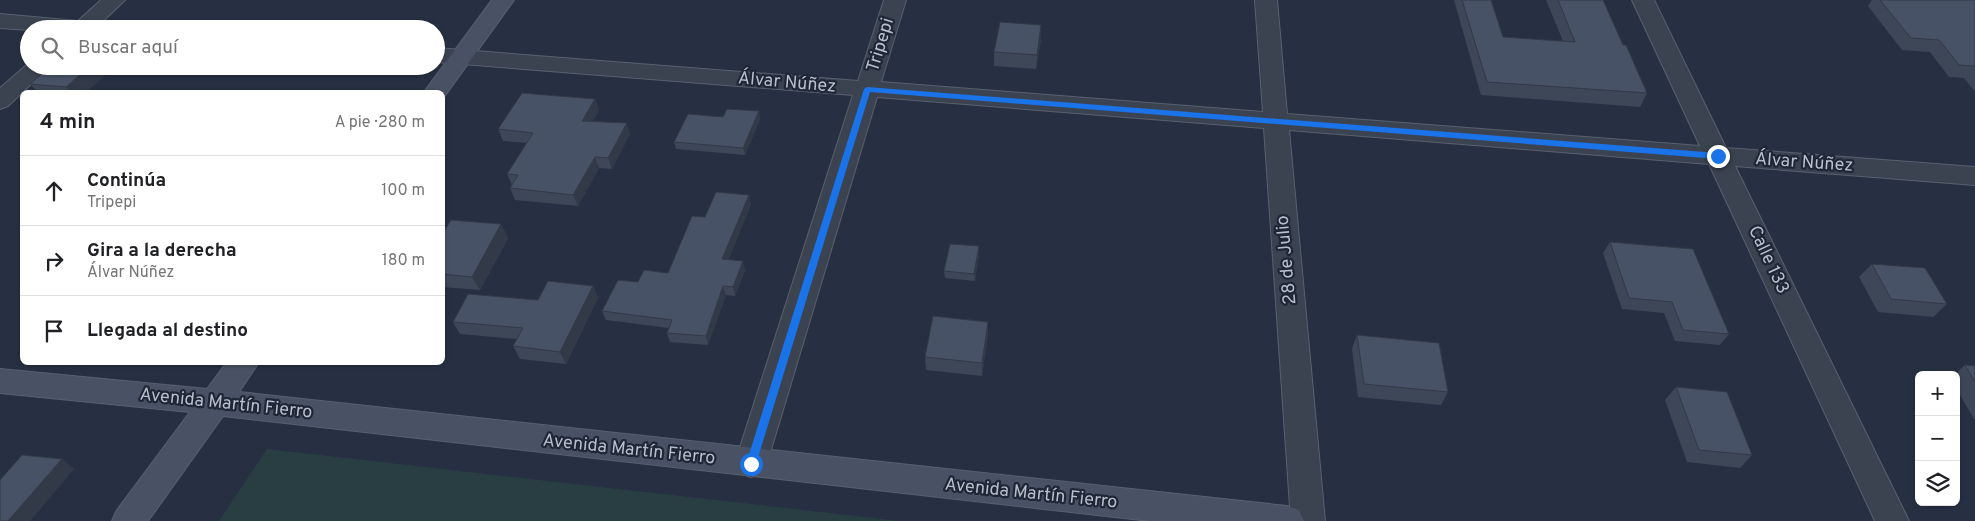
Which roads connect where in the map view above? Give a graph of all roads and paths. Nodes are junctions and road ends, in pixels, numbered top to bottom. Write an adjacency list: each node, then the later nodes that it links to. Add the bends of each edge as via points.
1 (114, 0): 6 (street)
2 (503, 0): 10 (main road)
3 (895, 0): 12 (street, Tripepi)
4 (1266, 0): 15 (street, 28 de Julio)
5 (1643, 0): 16 (street, Calle 133)
6 (95, 20)
7 (0, 21): 8 (street)
8 (20, 23)
9 (445, 56): 10 (street, Álvar Núñez)
10 (462, 57): 12 (street, Álvar Núñez); 13 (main road)
11 (29, 75): 14 (street)
12 (867, 89): 15 (street, Álvar Núñez); 21 (street, Tripepi)
13 (437, 90)
14 (0, 101)
15 (1276, 121): 16 (street, Álvar Núñez); 24 (street, 28 de Julio)
16 (1718, 156): 17 (street, Álvar Núñez); 25 (street, Calle 133)
17 (1975, 176)
18 (242, 365): 20 (main road)
19 (0, 381): 20 (main road, Avenida Martín Fierro)
20 (215, 402): 21 (main road, Avenida Martín Fierro); 22 (main road)
21 (751, 464): 23 (main road, Avenida Martín Fierro)
22 (129, 521)
23 (1287, 521)
24 (1308, 521)
25 (1892, 521)

